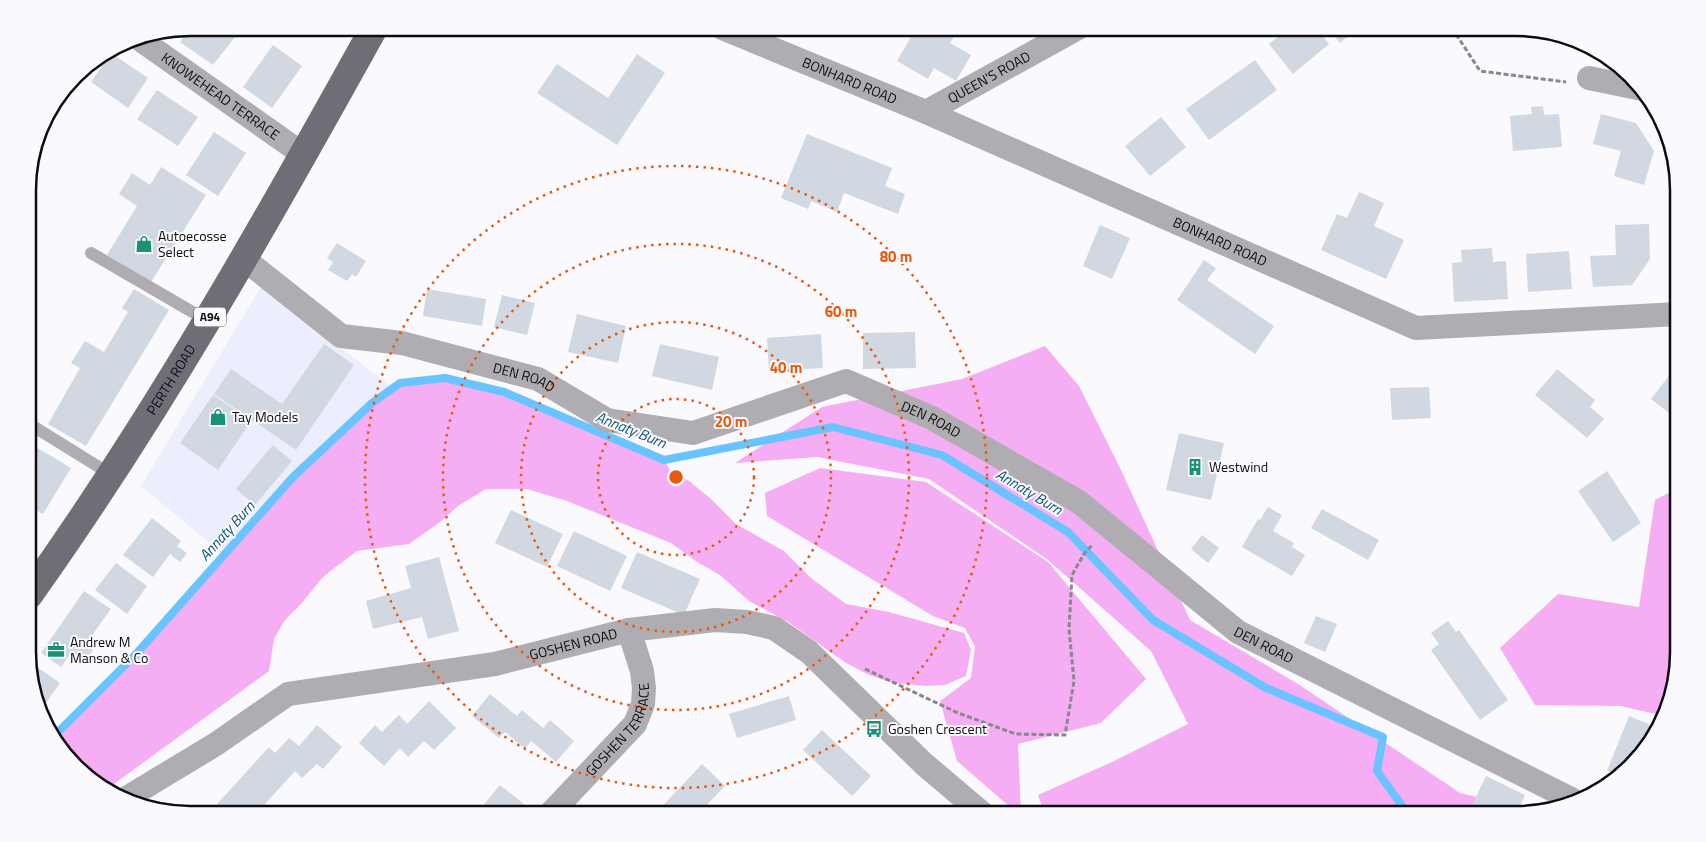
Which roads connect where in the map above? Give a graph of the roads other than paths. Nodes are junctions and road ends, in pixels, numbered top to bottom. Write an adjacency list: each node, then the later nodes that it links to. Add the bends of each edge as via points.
1 (1063, 36): 7 (street, QUEEN'S ROAD)
2 (369, 37): 8 (main road, PERTH ROAD / A94)
3 (743, 37): 7 (street, BONHARD ROAD)
4 (145, 43): 8 (street, KNOWEHEAD TERRACE)
5 (1597, 79): 6 (street)
6 (1630, 86)
7 (926, 112): 11 (street, BONHARD ROAD, via 1416,328)
8 (304, 155): 10 (main road, PERTH ROAD / A94)
9 (91, 253): 12 (lane)
10 (244, 260): 12 (main road, PERTH ROAD / A94); 18 (street, DEN ROAD, via 341,336 402,343 538,379 607,420 693,433 846,381 932,418 1079,502 1238,632)
11 (1670, 314)
12 (208, 321): 14 (main road, PERTH ROAD / A94)
13 (36, 428): 14 (lane)
14 (110, 474): 15 (main road, PERTH ROAD / A94)
15 (36, 584)
16 (628, 630): 17 (street, GOSHEN ROAD, via 495,664 288,694 216,744); 19 (street, GOSHEN ROAD, via 714,620 774,628 809,652 924,764); 20 (street, GOSHEN TERRACE, via 642,671 644,704 635,724)
17 (133, 794)
18 (1567, 797)
19 (956, 805)
20 (558, 806)

